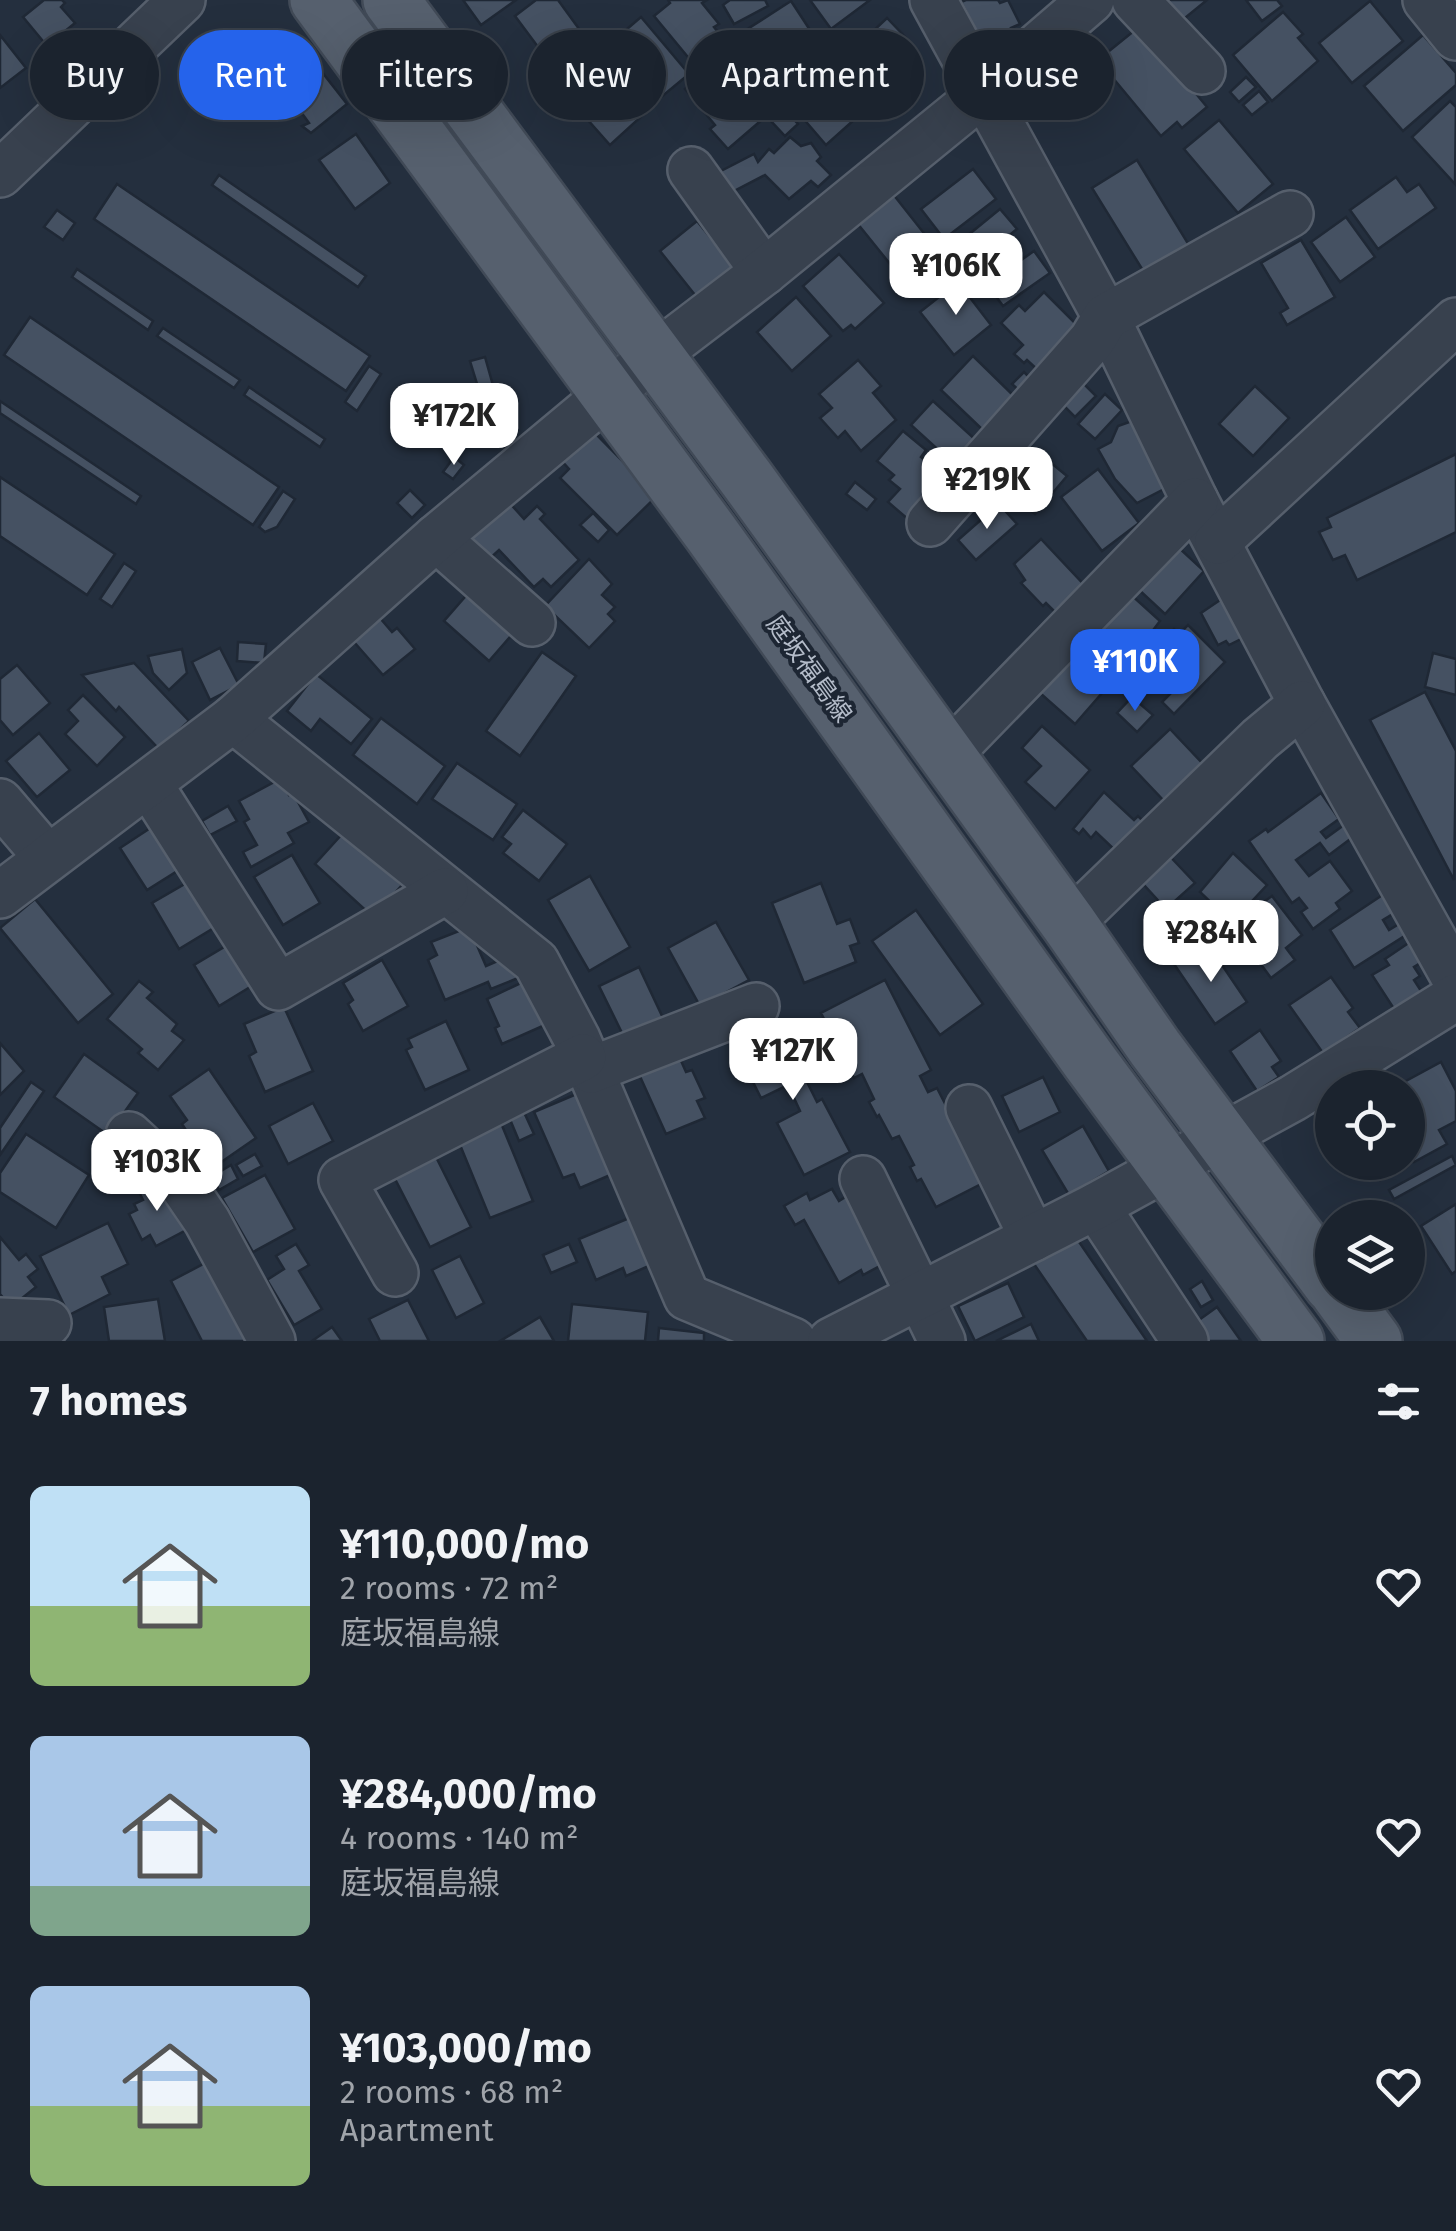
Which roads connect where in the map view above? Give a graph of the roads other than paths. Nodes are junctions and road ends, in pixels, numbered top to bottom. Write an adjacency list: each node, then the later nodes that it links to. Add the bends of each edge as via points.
1 (182, 0): 15 (street)
2 (318, 0): 21 (main road, 庭坂福島線)
3 (391, 0): 20 (main road)
4 (932, 0): 8 (street)
5 (1091, 0): 9 (street)
6 (1134, 0): 11 (street)
7 (1426, 0): 10 (street)
8 (948, 30)
9 (1056, 30)
10 (1456, 37)
11 (1202, 71)
12 (950, 120): 17 (street)
13 (996, 120): 18 (street)
14 (690, 170): 17 (street)
15 (0, 174)
16 (1290, 214): 18 (street)
17 (764, 272): 20 (street)
18 (1106, 318): 22 (street); 23 (street)
19 (1456, 321): 25 (street)
20 (654, 356): 21 (street); 29 (main road)
21 (607, 395): 24 (street); 43 (main road, 庭坂福島線)
22 (1196, 500): 25 (street); 29 (street)
23 (930, 523)
24 (436, 538): 26 (street); 28 (street)
25 (1218, 542): 27 (street)
26 (532, 623)
27 (1302, 704): 35 (street); 36 (street)
28 (233, 719): 30 (street); 33 (street)
29 (946, 758): 35 (main road)
30 (148, 784): 32 (street); 33 (street, via 278,988)
31 (0, 802): 32 (street)
32 (47, 857): 34 (street)
33 (446, 891): 39 (street, via 536,962)
34 (0, 896)
35 (1070, 924): 41 (main road)
36 (1456, 980)
37 (1456, 996): 41 (street, via 1293,1098)
38 (756, 1006): 39 (street)
39 (587, 1063): 48 (street, via 342,1180); 54 (street, via 688,1297)
40 (968, 1108): 46 (street)
41 (1222, 1134): 43 (street); 47 (main road)
42 (129, 1136): 53 (street, via 208,1221)
43 (1169, 1165): 45 (street); 58 (main road, 庭坂福島線)
44 (863, 1180): 49 (street)
45 (1096, 1206): 46 (street); 57 (street)
46 (1034, 1238): 49 (street)
47 (1315, 1262)
48 (395, 1273)
49 (921, 1295): 55 (street); 56 (street)
50 (1351, 1310): 59 (main road)
51 (0, 1321): 52 (street)
52 (48, 1323)
53 (272, 1341)
54 (792, 1341)
55 (831, 1341)
56 (942, 1341)
57 (1185, 1341)
58 (1296, 1341)
59 (1374, 1341)

